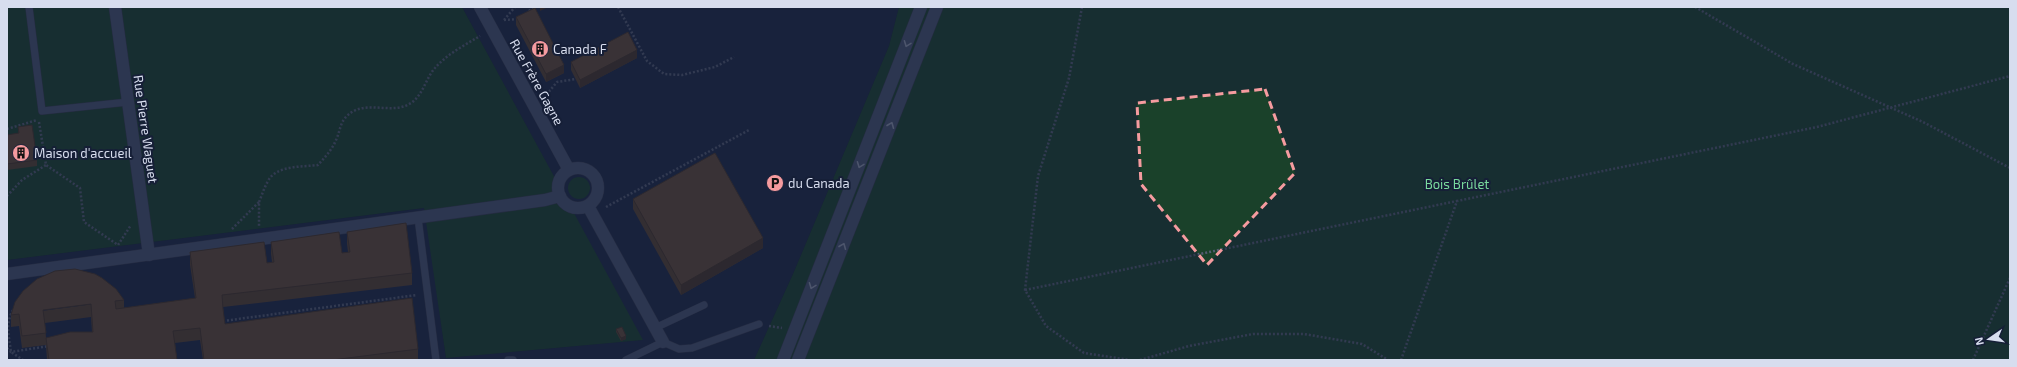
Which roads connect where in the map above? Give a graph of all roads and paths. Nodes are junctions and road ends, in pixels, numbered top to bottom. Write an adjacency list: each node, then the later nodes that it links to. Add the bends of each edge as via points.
1 (29, 7): 18 (lane, via 42,111)
2 (115, 7): 18 (street, Rue Pierre Waguet)
3 (480, 7): 24 (street, Rue Frère Gagne)
4 (515, 7): 12 (path, via 504,20)
5 (533, 7): 11 (path)
6 (618, 7): 14 (path, via 647,61 664,74 682,75 715,67)
7 (920, 7): 60 (street, one-way to 60)
8 (1082, 7): 40 (path, via 1069,78 1038,176)
9 (1695, 7): 19 (path, via 1793,64)
10 (936, 8): 61 (street, one-way to 10)
11 (528, 13)
12 (524, 18)
13 (484, 34): 30 (path, via 435,67 421,92 412,102 400,108 361,107 349,114 342,121 336,142 318,165 280,171 268,179)
14 (734, 57)
15 (2010, 76): 19 (path)
16 (576, 79): 17 (path, via 557,82 547,94)
17 (537, 100)
18 (128, 102): 37 (street, Rue Pierre Waguet)
19 (1891, 108): 23 (path); 29 (path, via 1817,127)
20 (7, 129): 22 (path, via 39,119)
21 (749, 130): 25 (path)
22 (46, 165): 27 (path, via 22,180); 35 (path, via 80,188 84,222)
23 (2010, 168)
24 (569, 170): 28 (street, via 560,180); 31 (street, via 584,169 597,180 597,195)
25 (662, 176): 26 (path); 32 (path)
26 (665, 182)
27 (7, 196)
28 (560, 196): 31 (street, via 571,207); 33 (street)
29 (1457, 201): 40 (path); 65 (path)
30 (259, 202): 34 (path); 36 (path)
31 (588, 206): 50 (street)
32 (606, 208)
33 (418, 218): 34 (street); 41 (lane)
34 (259, 240): 36 (street)
35 (118, 245)
36 (216, 245): 37 (street)
37 (149, 255): 38 (street)
38 (7, 274)
39 (2010, 278): 66 (path)
40 (1025, 290): 62 (path, via 1046,326 1084,353)
41 (428, 294): 44 (path); 56 (lane)
42 (704, 304): 50 (lane)
43 (14, 307): 54 (path, via 8,318 7,327)
44 (295, 312): 45 (path); 46 (path)
45 (238, 319): 47 (path); 49 (path)
46 (296, 319)
47 (223, 321)
48 (759, 324): 51 (lane, via 685,349 672,348)
49 (239, 327)
50 (655, 328): 51 (street)
51 (663, 342): 59 (lane)
52 (54, 345): 54 (path)
53 (7, 348): 54 (path)
54 (11, 352): 55 (path)
55 (23, 360)
56 (436, 360)
57 (508, 360): 58 (lane)
58 (514, 360)
59 (626, 360)
60 (783, 360)
61 (798, 360)
62 (1130, 360)
63 (1140, 360): 64 (path, via 1189,346 1253,334 1297,334 1362,344)
64 (1388, 360)
65 (1401, 360)
66 (1973, 360)

